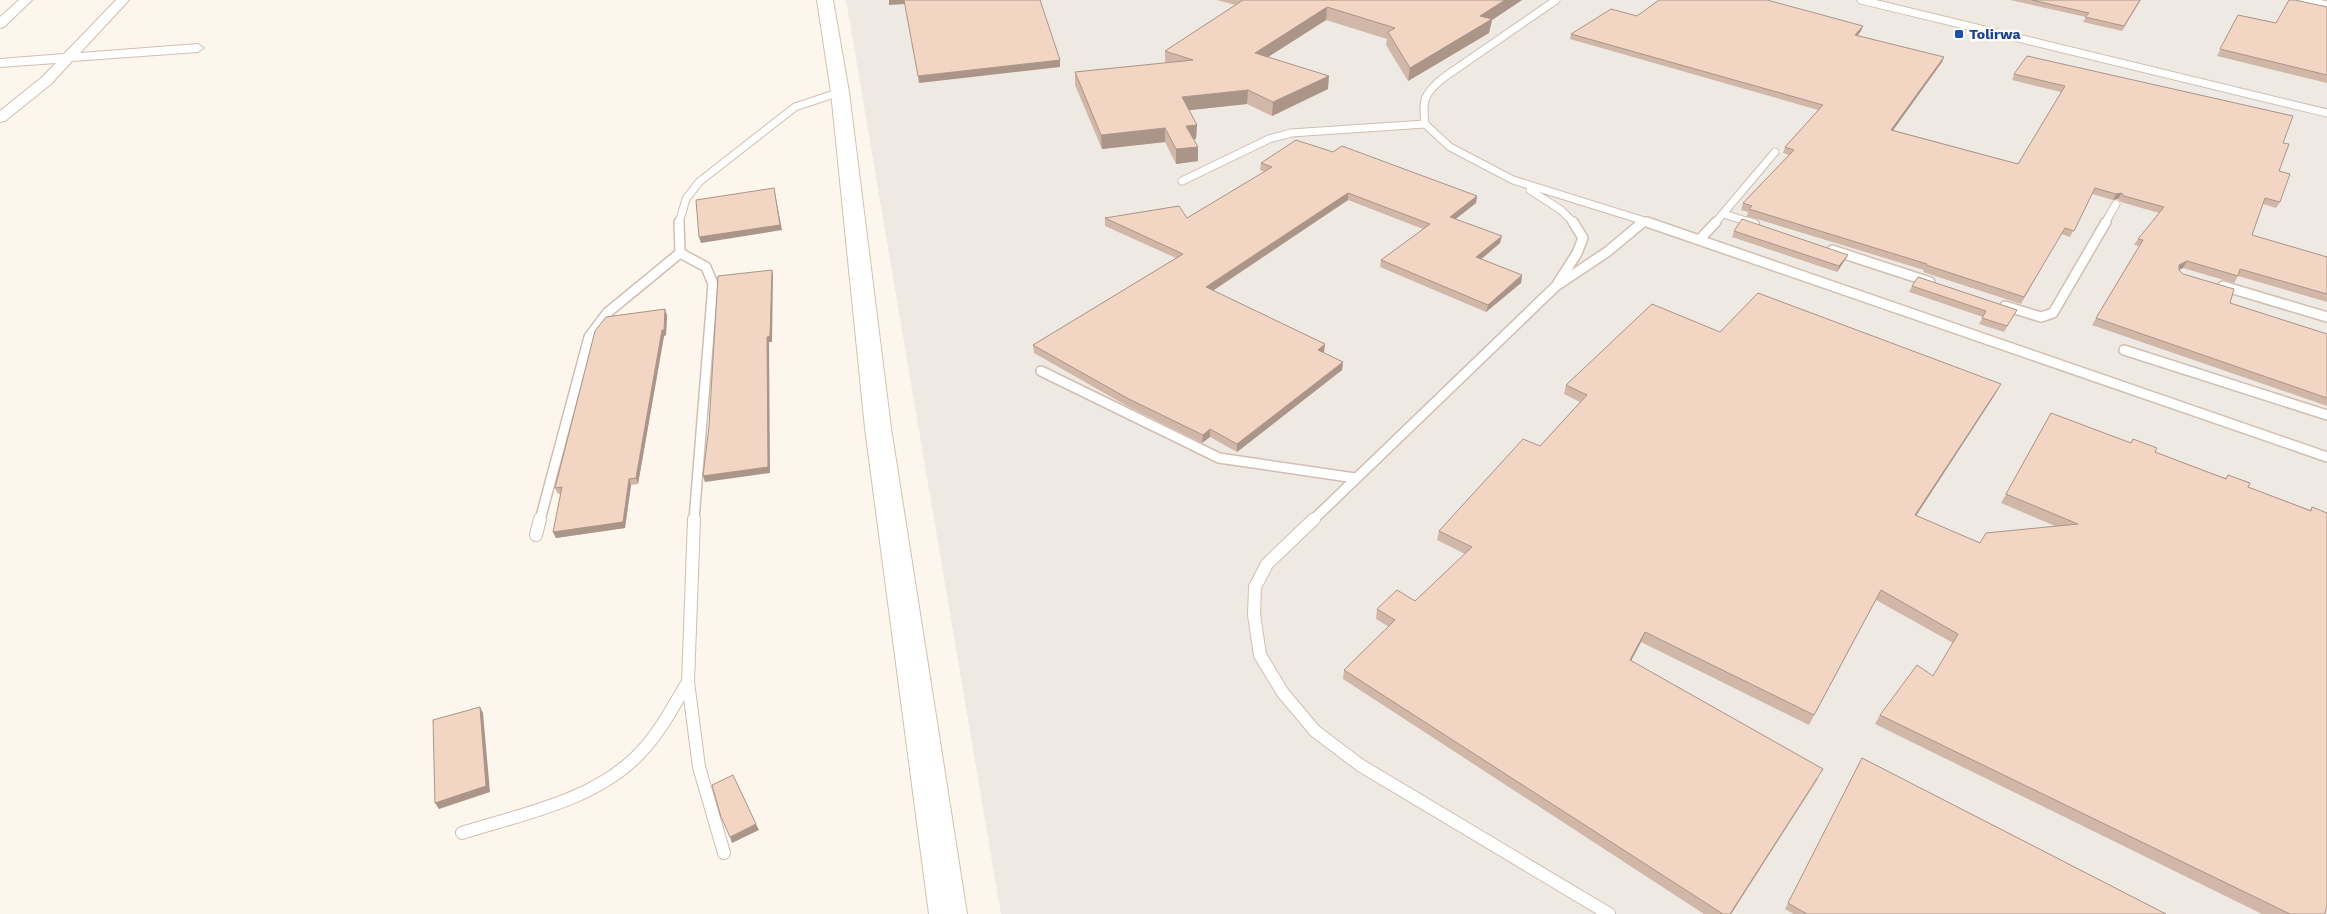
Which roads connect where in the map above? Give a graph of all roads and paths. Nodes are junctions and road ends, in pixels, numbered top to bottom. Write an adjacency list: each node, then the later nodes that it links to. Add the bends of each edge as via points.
1 (26, 0): 8 (street)
2 (123, 0): 10 (street)
3 (825, 0): 12 (main road)
4 (1556, 0): 15 (lane, via 1427,92 1422,107)
5 (1861, 0): 13 (lane)
6 (2303, 0): 7 (lane)
7 (2327, 5)
8 (0, 24)
9 (198, 48): 10 (street)
10 (69, 58): 11 (street); 14 (street)
11 (0, 63)
12 (840, 92): 25 (lane, via 795,107 698,182 680,208); 40 (main road, via 878,428)
13 (2327, 113)
14 (0, 118)
15 (1425, 124): 17 (lane, via 1450,147); 18 (lane, via 1291,133 1269,139)
16 (1775, 152): 20 (lane)
17 (1513, 180): 21 (lane); 27 (lane, via 1560,208 1576,223 1583,238)
18 (1182, 181)
19 (2116, 204): 29 (lane, via 2053,313 2041,317)
20 (1724, 214): 22 (lane); 23 (lane)
21 (1643, 222): 23 (lane); 27 (lane, via 1607,252)
22 (1762, 227)
23 (1700, 239): 34 (lane)
24 (1819, 245): 28 (lane)
25 (680, 253): 36 (lane, via 607,313 589,337); 37 (lane, via 708,267 713,284 694,508)
26 (2218, 285): 30 (lane)
27 (1556, 286): 35 (lane)
28 (1943, 286)
29 (2000, 304)
30 (2327, 317)
31 (2124, 350): 33 (lane)
32 (1041, 371): 35 (lane, via 1219,458)
33 (2327, 415)
34 (2327, 457)
35 (1355, 478): 41 (lane, via 1266,564 1255,587 1256,633 1260,655 1269,673 1315,731 1360,765)
36 (536, 535)
37 (688, 682): 38 (lane, via 634,759 605,780 568,798); 39 (lane, via 699,767)
38 (462, 833)
39 (724, 853)
40 (948, 914)
41 (1609, 914)

